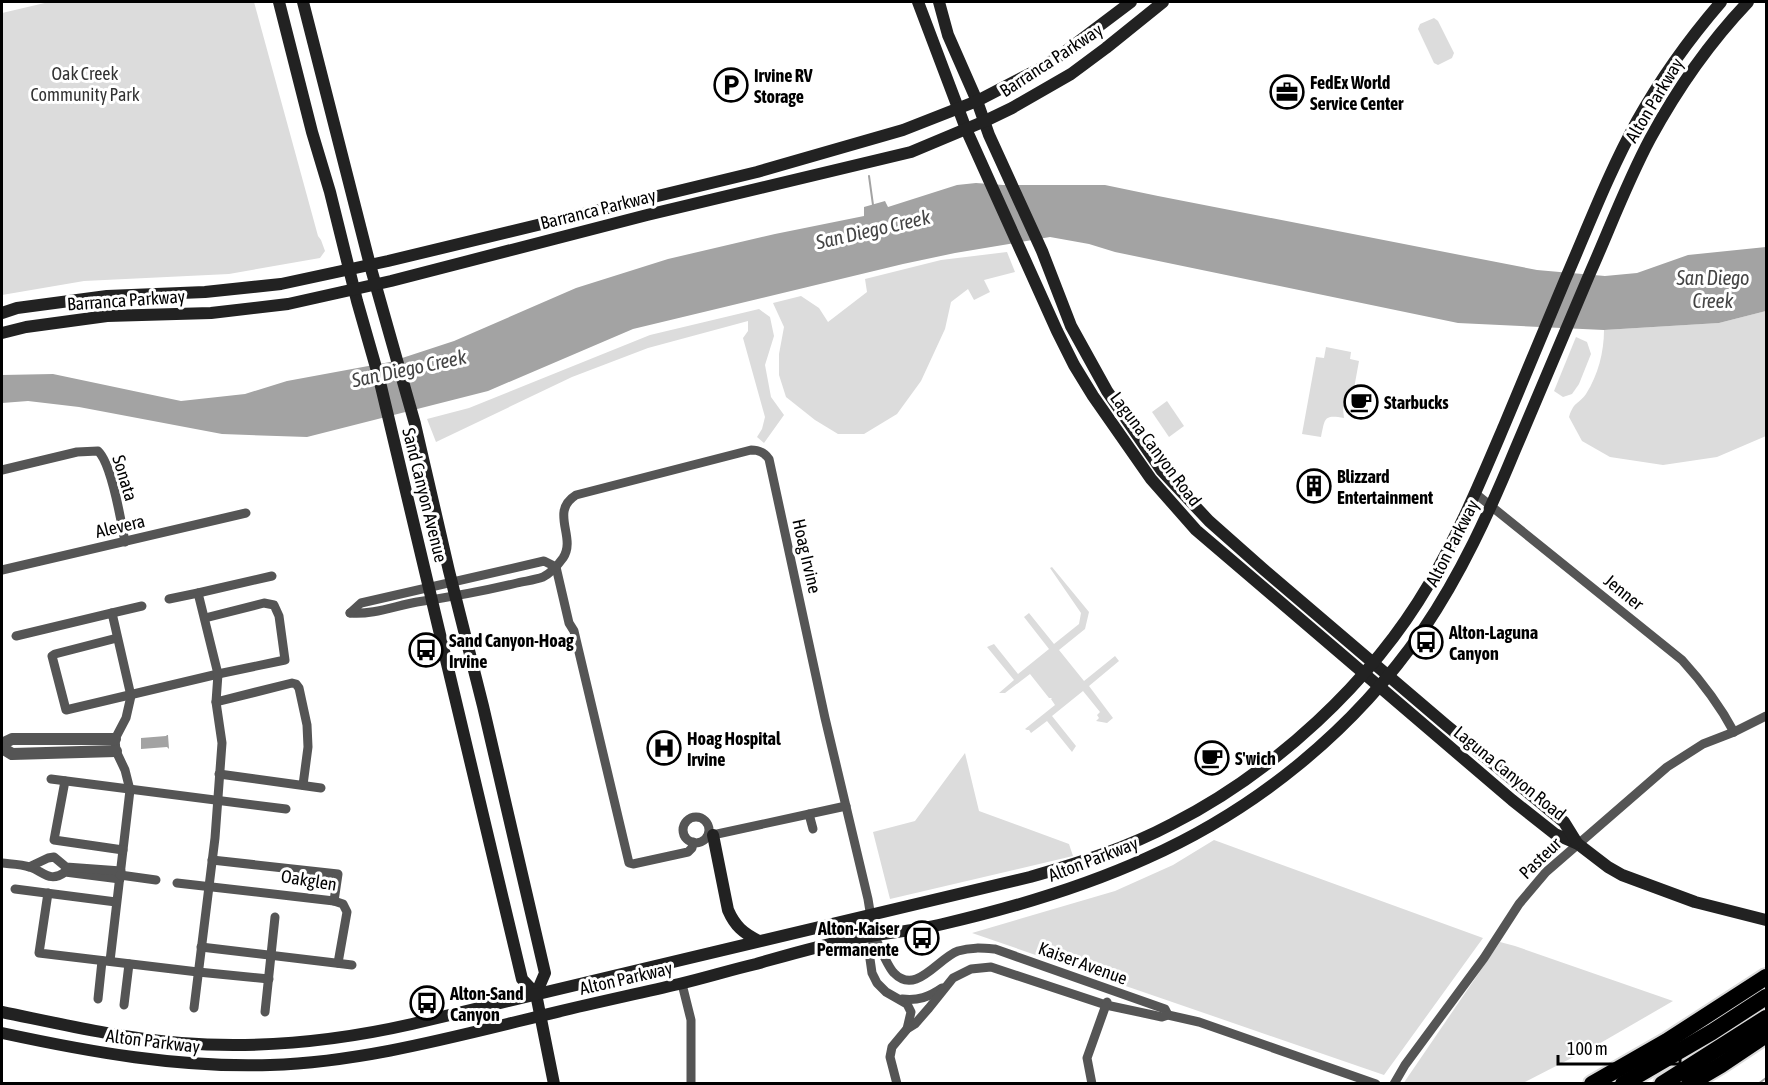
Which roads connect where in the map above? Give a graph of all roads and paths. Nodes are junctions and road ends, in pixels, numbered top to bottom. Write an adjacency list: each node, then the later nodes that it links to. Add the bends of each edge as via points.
1 (279, 2): 14 (main road, Sand Canyon Avenue)
2 (303, 2): 13 (main road, Sand Canyon Avenue)
3 (918, 2): 10 (main road, Laguna Canyon Road)
4 (939, 2): 9 (main road, Laguna Canyon Road, via 948,35)
5 (1131, 2): 9 (main road, Barranca Parkway, via 1039,69)
6 (1163, 2): 11 (main road, Barranca Parkway, via 1071,74)
7 (1721, 2): 20 (main road, Alton Parkway, via 1678,56 1616,162)
8 (1748, 2): 21 (main road, Alton Parkway, via 1710,46 1651,138)
9 (977, 101): 10 (main road, Barranca Parkway); 11 (main road, Laguna Canyon Road)
10 (958, 109): 12 (main road, Laguna Canyon Road); 13 (main road, Barranca Parkway, via 903,130 757,172)
11 (985, 121): 12 (main road, Barranca Parkway); 36 (main road, Laguna Canyon Road, via 1071,326 1107,391 1162,471 1209,521)
12 (966, 129): 15 (main road, Barranca Parkway, via 911,152); 37 (main road, Laguna Canyon Road, via 1074,365 1151,479 1196,530)
13 (370, 265): 14 (main road, Barranca Parkway); 15 (main road, Sand Canyon Avenue)
14 (350, 268): 16 (main road, Sand Canyon Avenue); 17 (main road, Barranca Parkway, via 281,284 107,296)
15 (376, 284): 16 (main road, Barranca Parkway); 27 (main road, Sand Canyon Avenue, via 415,424)
16 (354, 289): 18 (main road, Barranca Parkway, via 288,304 211,313 107,316); 29 (main road, Sand Canyon Avenue)
17 (2, 313)
18 (2, 333)
19 (2, 470): 23 (street, Sonata, via 71,453 98,451 108,469)
20 (1476, 494): 21 (street, Jenner); 36 (main road, Alton Parkway, via 1428,586)
21 (1491, 506): 39 (main road, Alton Parkway, via 1453,584); 44 (street, Jenner, via 1682,660 1705,684)
22 (246, 513): 23 (street, Alevera)
23 (125, 542): 25 (street, Alevera)
24 (556, 567): 27 (street, via 545,576 482,592); 27 (street, via 544,561); 56 (street, Hoag Irvine, via 568,543 565,507 576,495 751,450 765,454); 61 (street, via 629,863 688,852)
25 (2, 570)
26 (272, 576): 28 (street)
27 (454, 590): 29 (street); 93 (main road, Sand Canyon Avenue, via 545,973)
28 (198, 593): 30 (street); 33 (street)
29 (430, 594): 29 (street, via 361,603 350,613 364,614); 93 (main road, Sand Canyon Avenue, via 522,979)
30 (169, 599)
31 (142, 606): 32 (street)
32 (112, 613): 34 (street); 35 (street)
33 (204, 618): 38 (street); 38 (street, via 264,603 274,605 279,616 285,660)
34 (16, 636)
35 (117, 639): 41 (street); 41 (street, via 52,656 66,710)
36 (1372, 662): 37 (main road, Alton Parkway); 39 (main road, Laguna Canyon Road)
37 (1363, 673): 40 (main road, Laguna Canyon Road); 76 (main road, Alton Parkway, via 1325,714 1277,756 1174,824 1075,864)
38 (218, 674): 41 (street); 42 (street)
39 (1388, 676): 40 (main road, Alton Parkway); 62 (main road, Laguna Canyon Road, via 1564,822)
40 (1378, 686): 62 (main road, Laguna Canyon Road, via 1555,834); 79 (main road, Alton Parkway, via 1339,729 1291,771 1206,828 1150,857 1036,899 940,925)
41 (131, 696): 46 (street)
42 (216, 702): 49 (street, via 222,743); 52 (street, via 296,684 307,725)
43 (1767, 716): 44 (street, Pasteur)
44 (1734, 732): 62 (street, Pasteur, via 1703,744 1666,766)
45 (67, 738): 46 (street); 47 (street, via 12,739); 48 (street)
46 (116, 745): 48 (street); 54 (street)
47 (2, 746): 48 (street, via 12,754)
48 (66, 752)
49 (219, 774): 52 (street); 55 (street)
50 (51, 779): 51 (street)
51 (65, 781): 54 (street); 63 (street, via 54,840)
52 (303, 785): 53 (street)
53 (321, 788)
54 (130, 790): 55 (street); 63 (street)
55 (218, 800): 57 (street); 64 (street)
56 (846, 806): 58 (street); 76 (street, Hoag Irvine)
57 (286, 810)
58 (810, 814): 59 (street); 60 (street)
59 (813, 829)
60 (710, 835): 61 (street); 61 (street, via 705,820 689,819 683,830); 80 (main road, via 733,920 742,932)
61 (693, 843)
62 (1578, 844): 78 (main road, Laguna Canyon Road, via 1622,875 1695,902); 115 (street, Pasteur, via 1529,892)
63 (123, 850): 68 (street)
64 (212, 860): 71 (street); 74 (street, via 338,874)
65 (2, 863): 66 (street)
66 (29, 867): 67 (street, via 53,877); 67 (street, via 54,858)
67 (65, 869): 68 (street)
68 (120, 875): 69 (street); 75 (street)
69 (156, 880)
70 (177, 883): 71 (street, Oakglen)
71 (209, 886): 74 (street, Oakglen); 81 (street)
72 (15, 890): 73 (street)
73 (48, 893): 75 (street); 83 (street, via 39,953)
74 (334, 901): 84 (street, Oakglen, via 347,912)
75 (116, 902): 83 (street)
76 (871, 915): 79 (street, Hoag Irvine); 80 (main road, Alton Parkway)
77 (275, 917): 82 (street)
78 (1767, 920)
79 (874, 936): 90 (main road, Alton Parkway); 92 (street, Kaiser Avenue, via 889,966 903,979 922,977 951,954 974,947 995,949); 96 (street, via 870,959 873,973 886,992)
80 (759, 941): 93 (main road, Alton Parkway)
81 (201, 946): 82 (street); 87 (street)
82 (272, 956): 84 (street); 89 (street)
83 (106, 961): 85 (street); 95 (street)
84 (338, 963): 86 (street)
85 (129, 964): 87 (street); 97 (street)
86 (352, 964)
87 (198, 972): 89 (street); 99 (street)
88 (1767, 977): 116 (highway)
89 (269, 979): 101 (street)
90 (682, 984): 103 (main road, Alton Parkway); 111 (street, via 691,1020)
91 (947, 985): 96 (street, Kaiser Avenue, via 921,999); 98 (street, Kaiser Avenue, via 962,972 991,967); 105 (street, Kaiser Avenue)
92 (1111, 991): 98 (street); 102 (street, Kaiser Avenue, via 1165,1009)
93 (536, 994): 100 (main road, Alton Parkway, via 377,1032 277,1044 149,1040); 103 (main road, Sand Canyon Avenue)
94 (1767, 997): 117 (highway)
95 (98, 999)
96 (898, 999): 105 (street, via 911,1012)
97 (124, 1005)
98 (1106, 1005): 102 (street, Kaiser Avenue); 113 (street, via 1087,1058)
99 (194, 1008)
100 (2, 1012)
101 (266, 1012)
102 (1168, 1015): 114 (street, Kaiser Avenue)
103 (540, 1016): 106 (main road, Alton Parkway, via 365,1055 267,1065 141,1059); 110 (main road, Sand Canyon Avenue)
104 (1767, 1018): 118 (highway)
105 (907, 1029): 112 (street, Kaiser Avenue, via 890,1053)
106 (2, 1033)
107 (1767, 1035): 109 (highway)
108 (1767, 1043): 109 (highway)
109 (1721, 1065): 119 (highway)
110 (554, 1083)
111 (690, 1083)
112 (897, 1083)
113 (1092, 1083)
114 (1376, 1083)
115 (1394, 1083)
116 (1592, 1083)
117 (1623, 1083)
118 (1662, 1083)
119 (1689, 1083)

